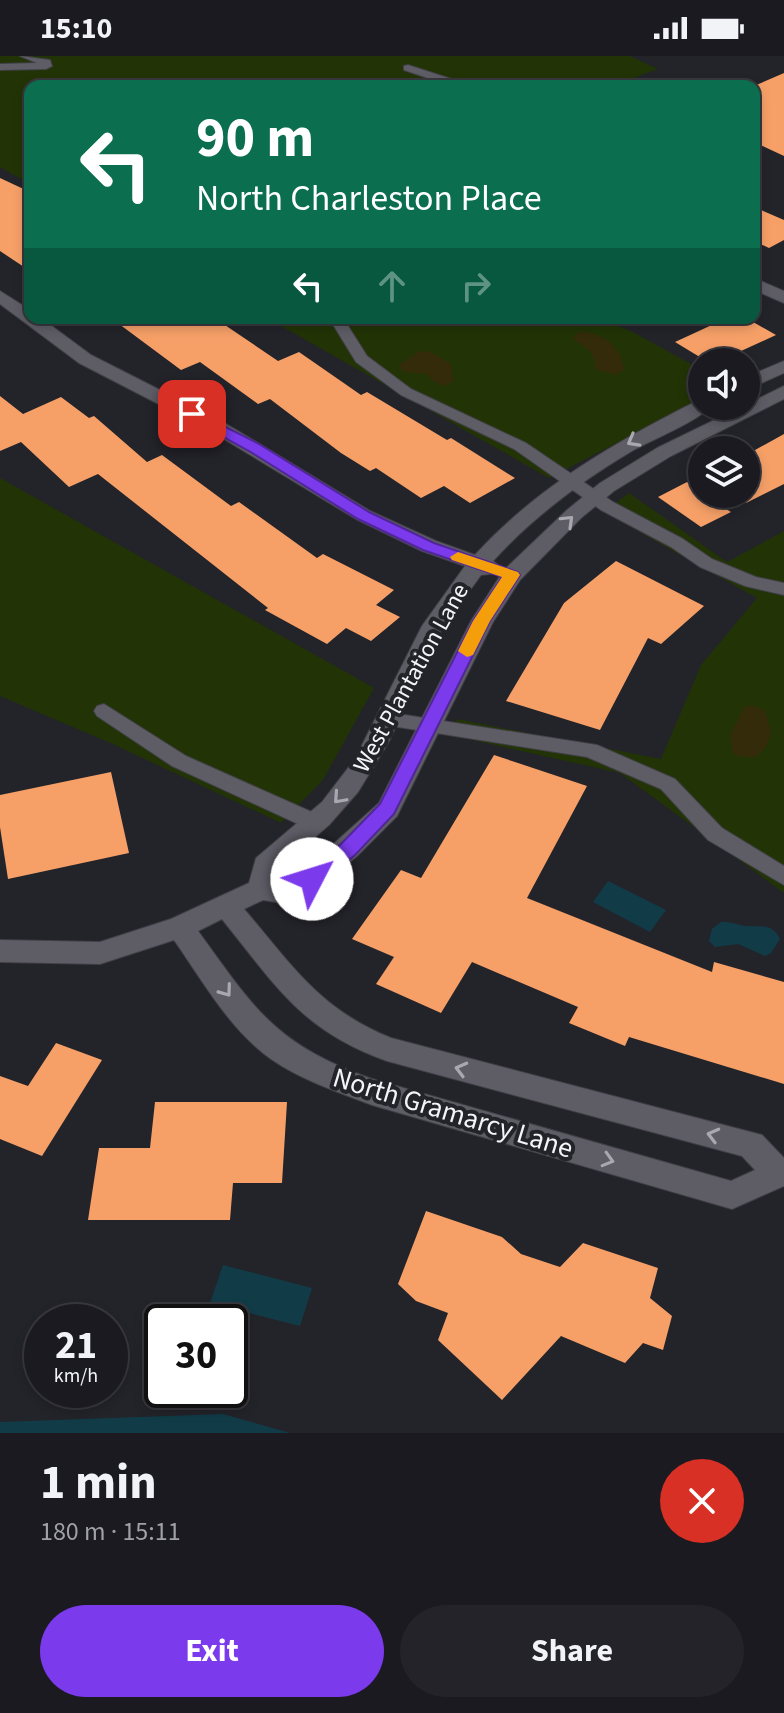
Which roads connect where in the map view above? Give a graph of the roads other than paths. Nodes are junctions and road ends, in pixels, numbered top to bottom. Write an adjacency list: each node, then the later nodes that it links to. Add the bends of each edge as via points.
1 (26, 56): 2 (lane, via 46,66)
2 (0, 67)
3 (408, 68): 4 (lane)
4 (445, 80)
5 (760, 286): 7 (street)
6 (0, 296): 8 (street)
7 (784, 298)
8 (24, 314)
9 (38, 324): 17 (street, via 119,379 216,426 363,515)
10 (340, 324): 15 (lane, via 361,359 406,392 520,446)
11 (784, 366): 12 (street)
12 (760, 377)
13 (784, 392): 16 (street, West Plantation Lane, via 664,452)
14 (688, 413): 15 (street, West Plantation Lane, one-way to 15)
15 (570, 480): 16 (lane); 17 (street, West Plantation Lane)
16 (594, 497): 18 (street, West Plantation Lane, one-way to 16); 19 (lane, via 706,563)
17 (477, 563): 18 (street); 21 (street, West Plantation Lane, via 444,608)
18 (512, 575): 22 (street, West Plantation Lane, via 482,621)
19 (784, 589)
20 (104, 711): 23 (lane, via 199,774)
21 (386, 719): 22 (lane); 23 (street, West Plantation Lane, one-way to 23, via 350,786)
22 (430, 725): 24 (lane, via 590,750 642,772 668,784 715,834); 25 (street, West Plantation Lane, via 388,809 348,849 294,895)
23 (316, 823): 25 (street, West Plantation Lane, via 265,865)
24 (784, 877)
25 (261, 889): 26 (street)
26 (227, 907): 27 (street); 29 (street, North Gramarcy Lane, one-way to 26, via 751,1145 387,1049 348,1033 307,1003)
27 (180, 927): 28 (street, via 100,953); 29 (street, North Gramarcy Lane, one-way to 29, via 269,1041 325,1075 732,1195)
28 (0, 951)
29 (782, 1175)

